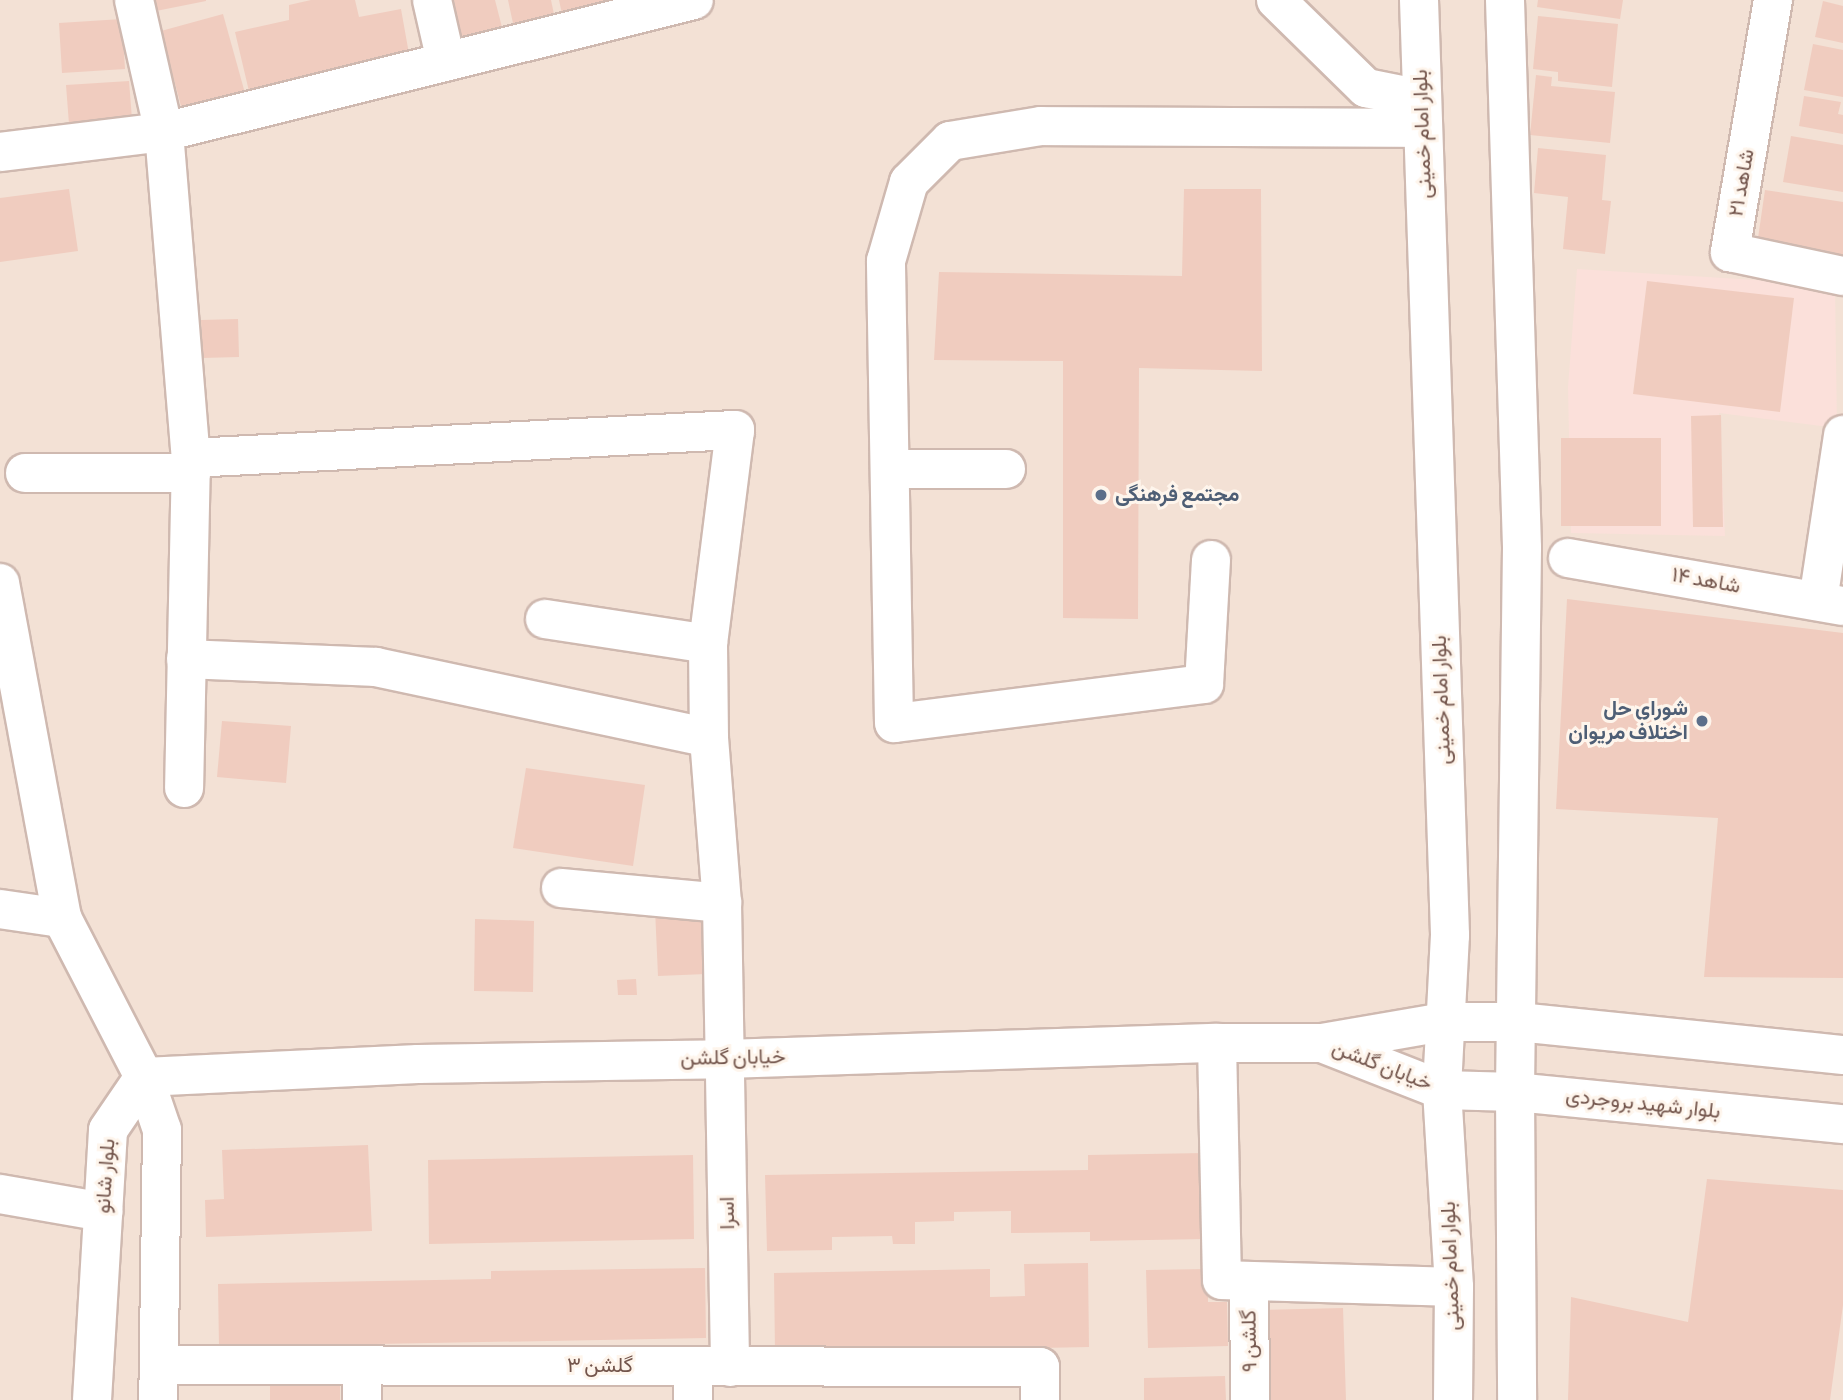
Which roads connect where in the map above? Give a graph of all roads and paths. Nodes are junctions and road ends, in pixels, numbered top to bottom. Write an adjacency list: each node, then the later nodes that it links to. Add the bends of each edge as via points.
1 (134, 0): 10 (street)
2 (432, 0): 8 (street)
3 (694, 0): 8 (street)
4 (1276, 0): 9 (street, via 1366,88)
5 (1419, 0): 9 (street, بلوار امام خمینی)
6 (1504, 0): 32 (street, via 1522,548)
7 (1773, 0): 12 (street, شاهد ۲۱, via 1730,252)
8 (446, 61): 10 (street)
9 (1422, 114): 15 (street, via 1041,126 950,141 909,182 886,261); 31 (street, بلوار امام خمینی, via 1450,935)
10 (164, 132): 11 (street); 14 (street)
11 (0, 152)
12 (1843, 276)
13 (1843, 435): 21 (street)
14 (191, 466): 17 (street); 23 (street, اسرا, via 735,430); 24 (street)
15 (890, 469): 16 (street); 19 (street, via 894,723 1204,684)
16 (1006, 469)
17 (25, 473)
18 (1568, 558): 21 (street, شاهد ۱۴)
19 (1211, 560)
20 (0, 583): 30 (street)
21 (1831, 603)
22 (545, 619): 23 (street)
23 (708, 645): 25 (street, اسرا)
24 (186, 659): 25 (street, via 376,667); 26 (street)
25 (709, 738): 28 (street, اسرا)
26 (184, 788)
27 (561, 888): 28 (street)
28 (722, 903): 36 (street, اسرا)
29 (0, 909): 30 (street)
30 (62, 918): 37 (street)
31 (1444, 1022): 32 (street, خیابان گلشن); 34 (street, خیابان گلشن); 38 (street, بلوار امام خمینی)
32 (1518, 1022): 35 (street); 39 (street)
33 (1217, 1043): 34 (street, خیابان گلشن); 36 (street, خیابان گلشن); 43 (street, via 1222,1280)
34 (1322, 1043): 38 (street, خیابان گلشن)
35 (1843, 1055)
36 (726, 1059): 37 (street, خیابان گلشن, via 418,1064); 45 (street, اسرا)
37 (144, 1077): 42 (street, بلوار شانو, via 108,1130); 46 (street, via 162,1130)
38 (1442, 1090): 39 (street, بلوار شهید بروجردی); 44 (street, بلوار امام خمینی)
39 (1515, 1092): 40 (street, بلوار شهید بروجردی); 52 (street)
40 (1843, 1124)
41 (0, 1194): 42 (street)
42 (103, 1212): 49 (street, بلوار شانو)
43 (1249, 1282): 44 (street); 50 (street, گلشن ۹)
44 (1454, 1287): 51 (street, بلوار امام خمینی)
45 (705, 1378): 47 (street, گلشن ۳); 48 (street, گلشن ۳)
46 (159, 1382): 47 (street, گلشن ۳)
47 (362, 1383)
48 (1040, 1384)
49 (92, 1400)
50 (1250, 1400)
51 (1452, 1400)
52 (1517, 1400)

